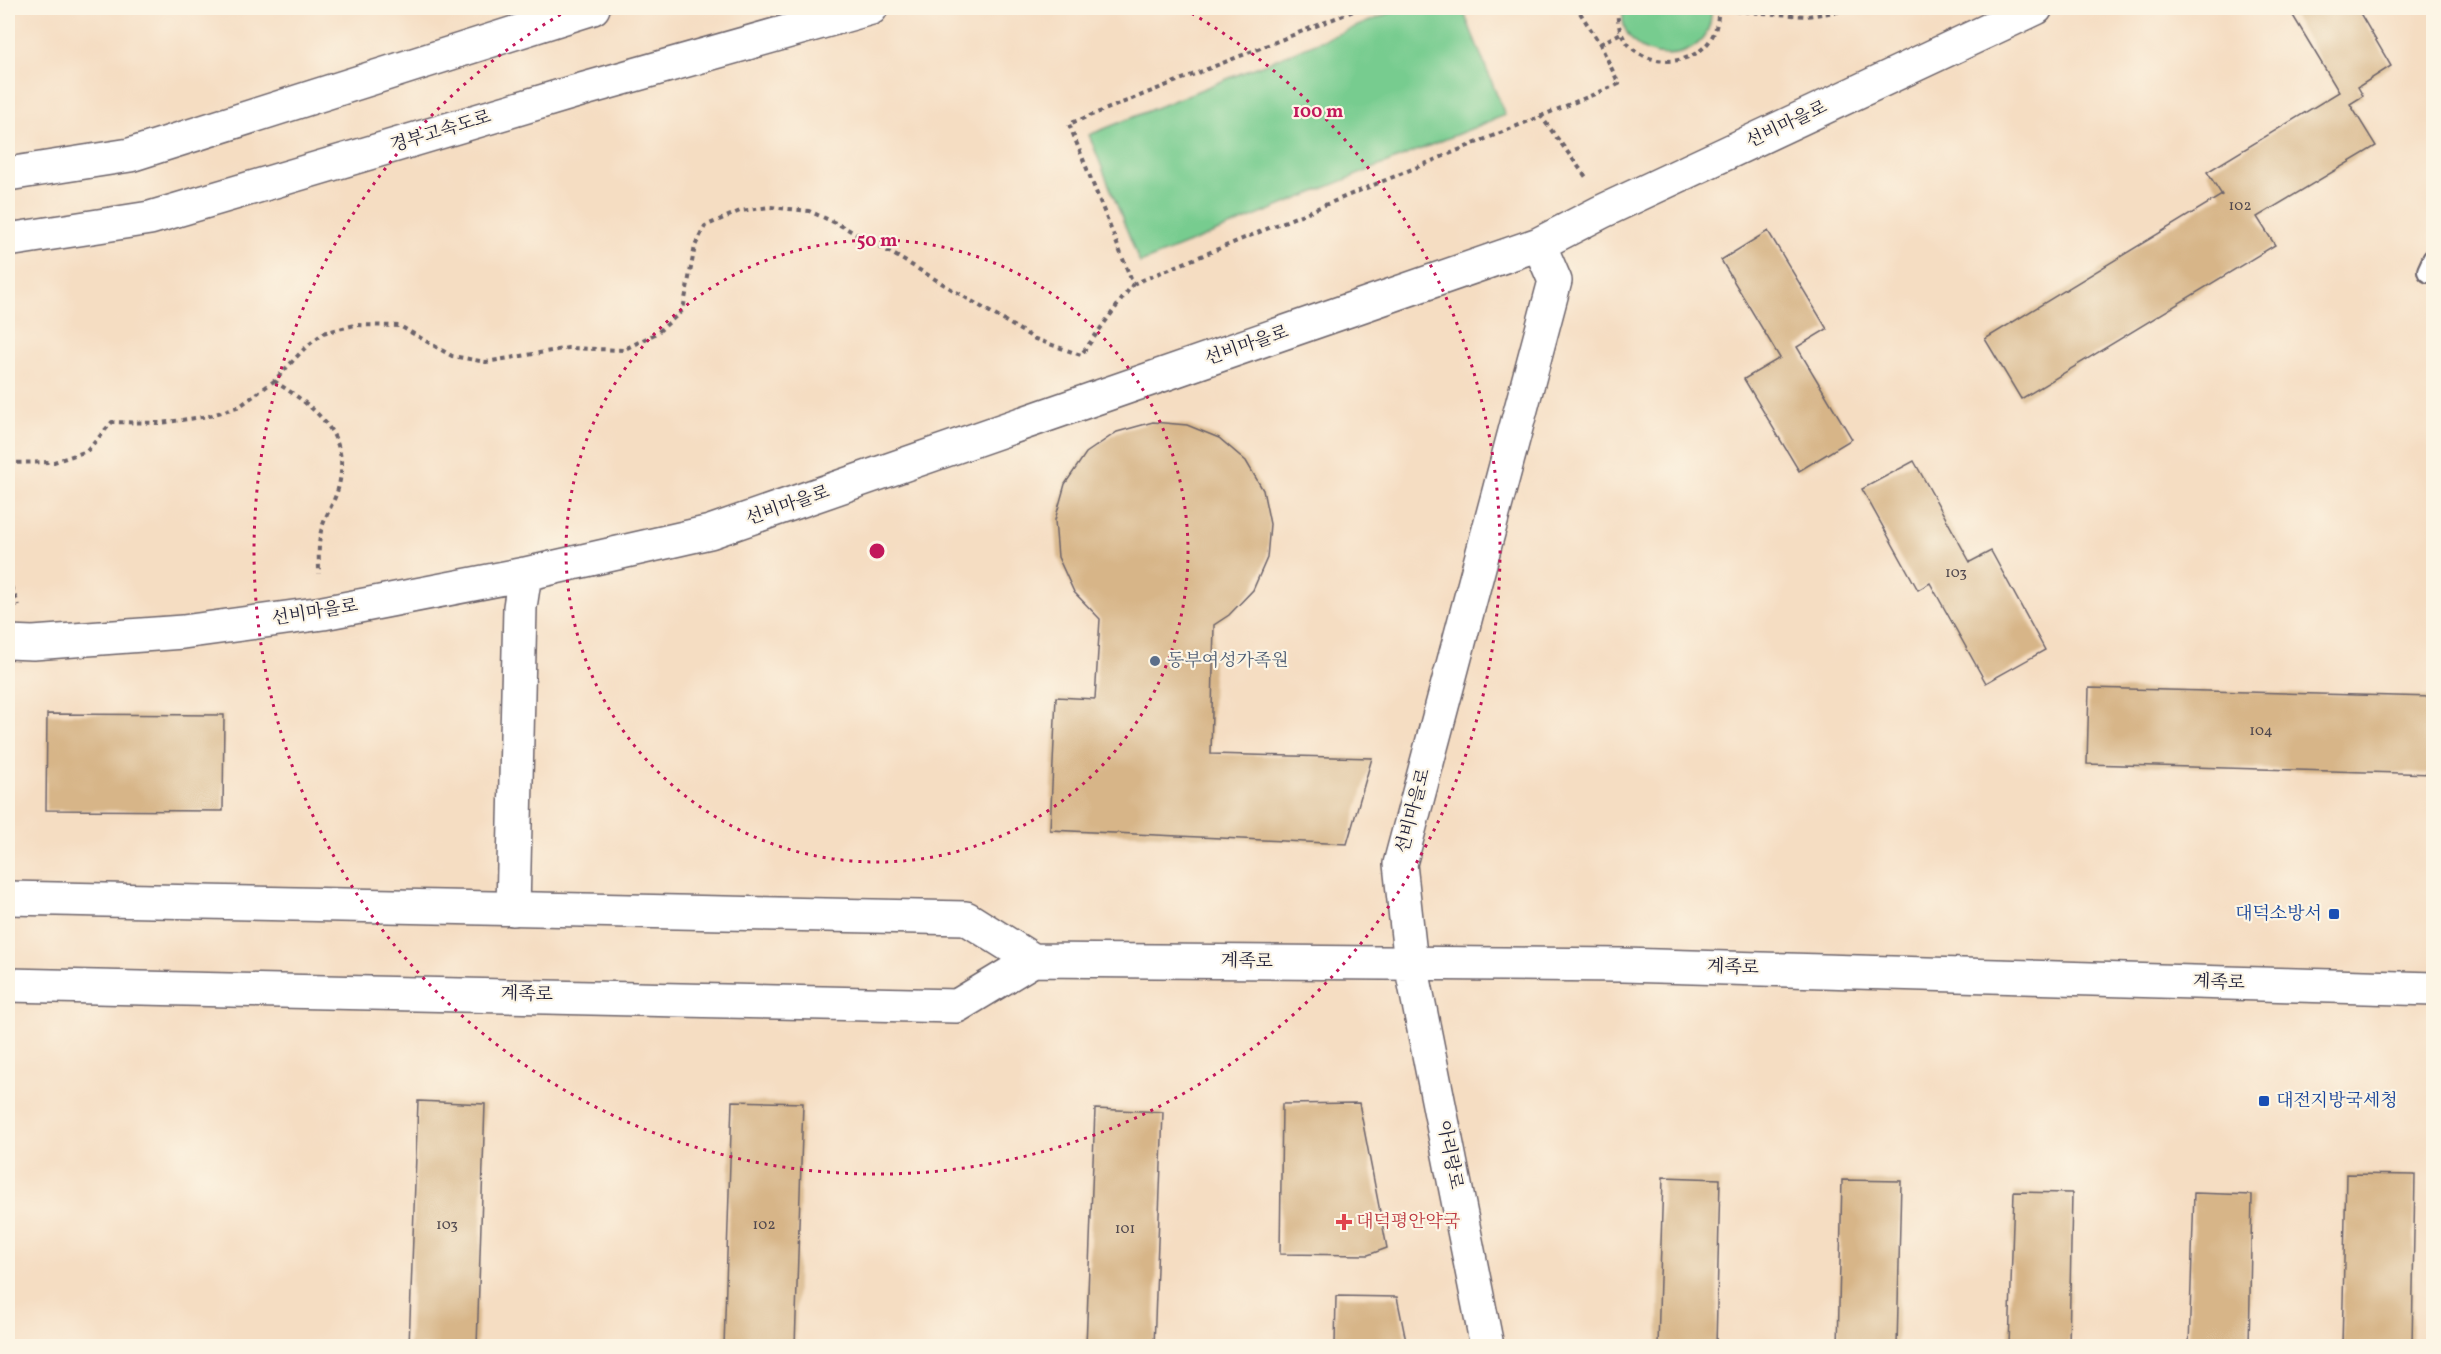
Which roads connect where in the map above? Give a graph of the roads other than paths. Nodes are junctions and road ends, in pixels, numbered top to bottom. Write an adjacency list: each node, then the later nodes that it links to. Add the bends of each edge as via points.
1 (593, 8): 4 (main road, via 130,155)
2 (871, 8): 5 (main road, 경부고속도로, via 150,218)
3 (2036, 8): 6 (main road, 선비마을로)
4 (8, 174)
5 (8, 240)
6 (1539, 244): 7 (main road, 선비마을로, via 710,532); 12 (main road, 선비마을로, via 1555,281 1400,864)
7 (525, 574): 8 (main road, 선비마을로, via 323,613 195,630); 10 (main road, via 520,607)
8 (8, 642)
9 (8, 898): 10 (main road)
10 (513, 909): 11 (main road, via 966,918)
11 (1033, 960): 12 (main road, 계족로); 13 (main road, 계족로, via 957,1006)
12 (1411, 964): 14 (main road, 계족로, via 1623,965); 15 (main road, 아리랑로)
13 (8, 985)
14 (2433, 989)
15 (1487, 1347)

